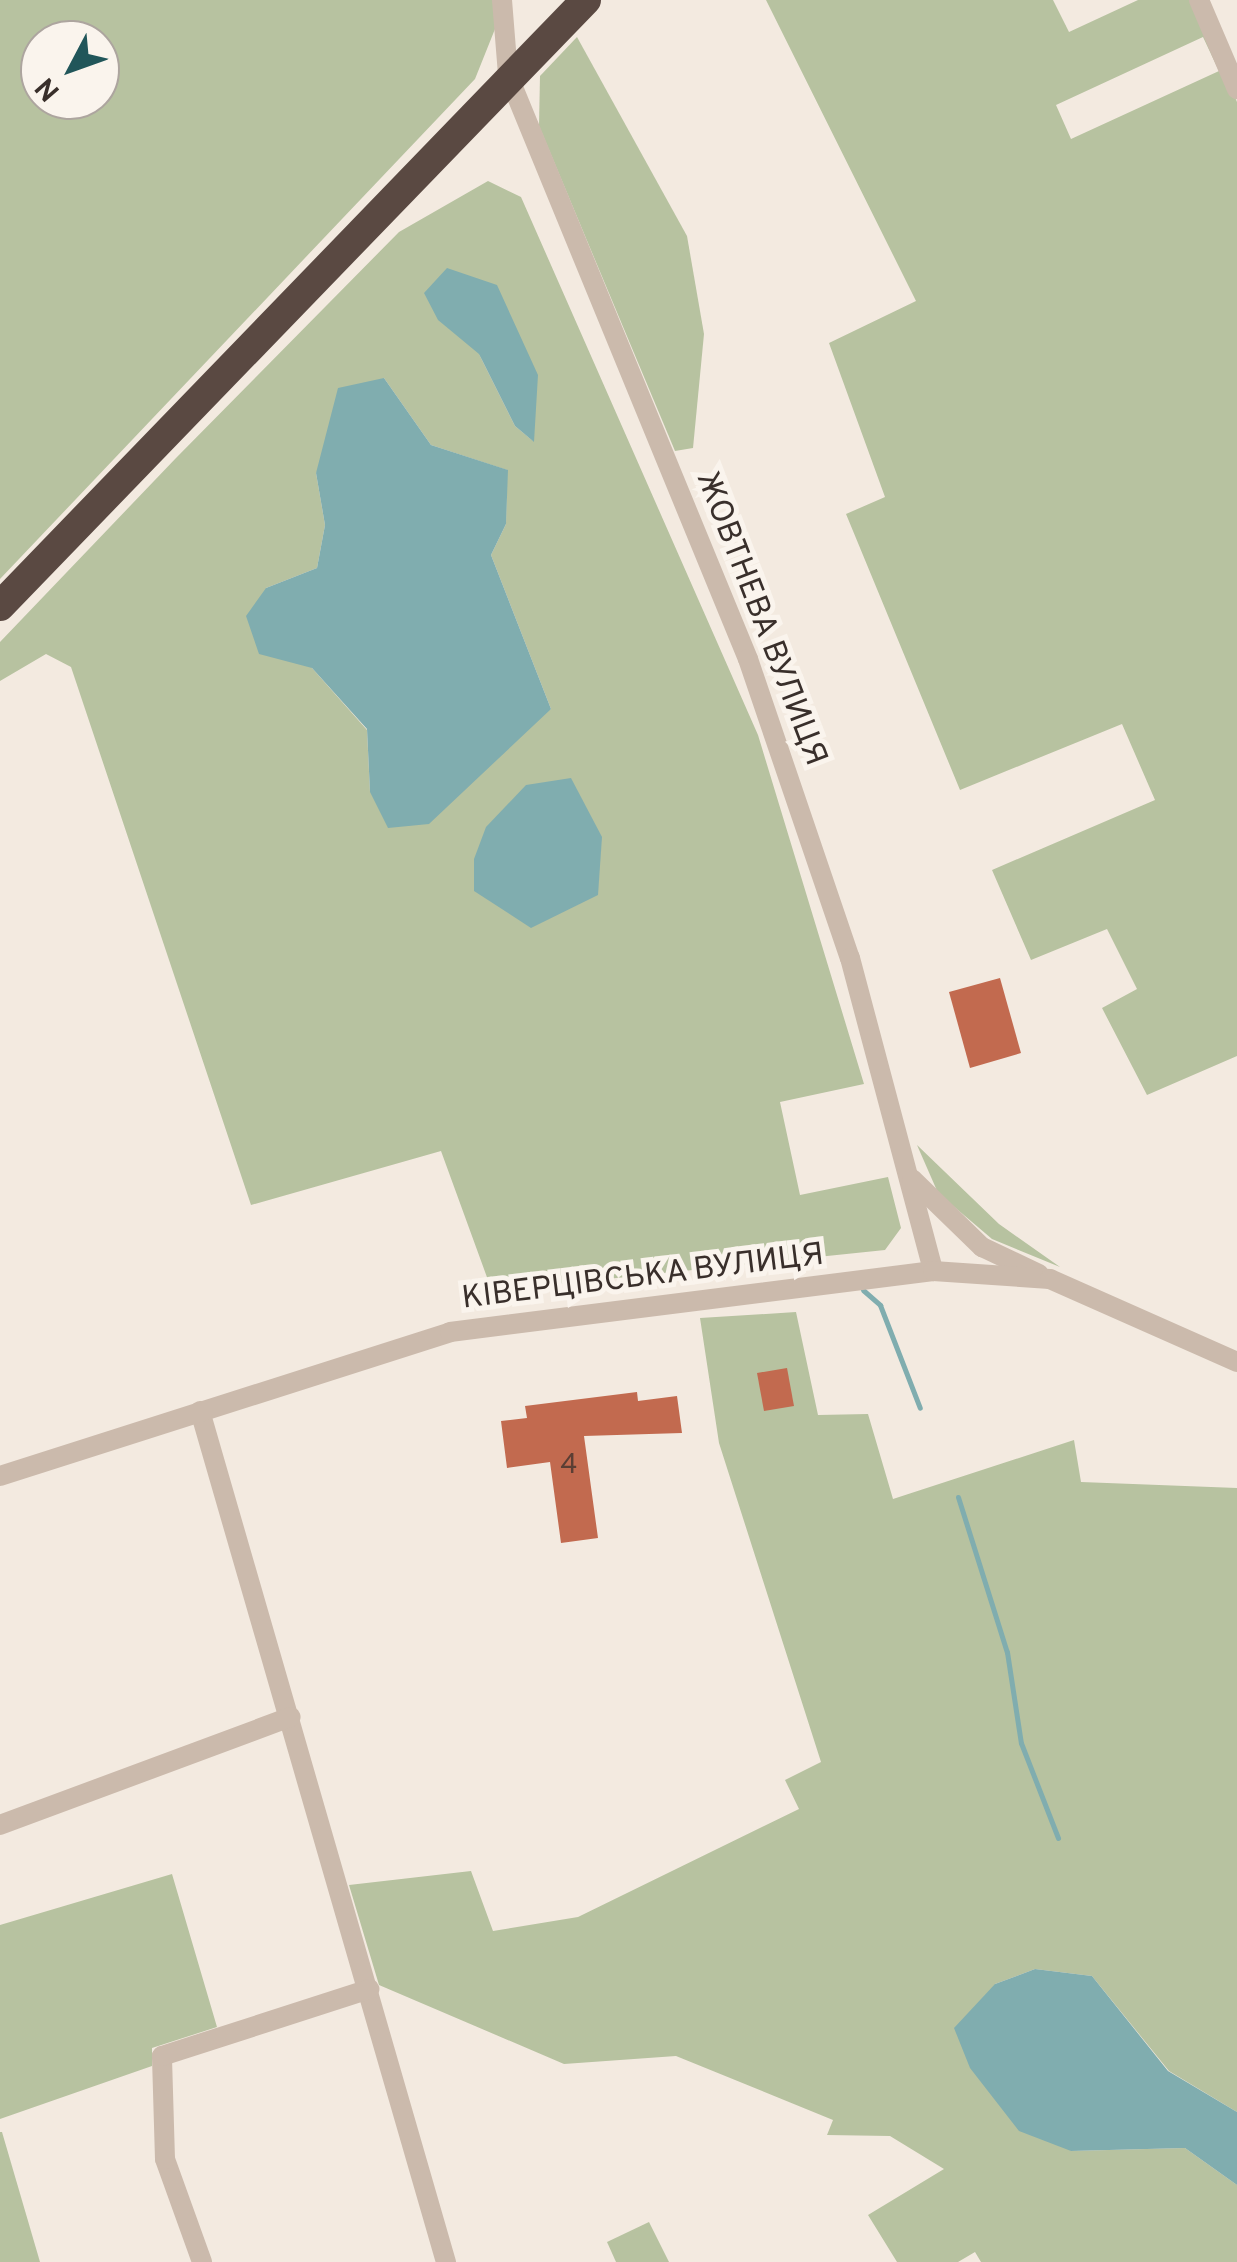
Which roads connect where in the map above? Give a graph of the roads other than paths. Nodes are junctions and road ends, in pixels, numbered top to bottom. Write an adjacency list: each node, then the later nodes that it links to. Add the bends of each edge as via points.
1 (502, 0): 4 (street, ЖОВТНЕВА ВУЛИЦЯ)
2 (586, 0): 4 (highway)
3 (1199, 0): 5 (street)
4 (508, 76): 6 (highway); 7 (street, ЖОВТНЕВА ВУЛИЦЯ, via 748,660 850,958)
5 (1237, 89)
6 (0, 606)
7 (902, 1166): 8 (street, ЖОВТНЕВА ВУЛИЦЯ); 9 (street, via 982,1247)
8 (933, 1271): 9 (street, КІВЕРЦІВСЬКА ВУЛИЦЯ); 11 (street, КІВЕРЦІВСЬКА ВУЛИЦЯ, via 450,1332)
9 (1050, 1279): 10 (street, КІВЕРЦІВСЬКА ВУЛИЦЯ)
10 (1237, 1362)
11 (200, 1411): 12 (street, КІВЕРЦІВСЬКА ВУЛИЦЯ); 13 (street)
12 (0, 1476)
13 (290, 1717): 14 (street); 15 (street)
14 (0, 1824)
15 (368, 1990): 16 (street, via 162,2056 165,2160); 17 (street)
16 (202, 2262)
17 (446, 2262)

